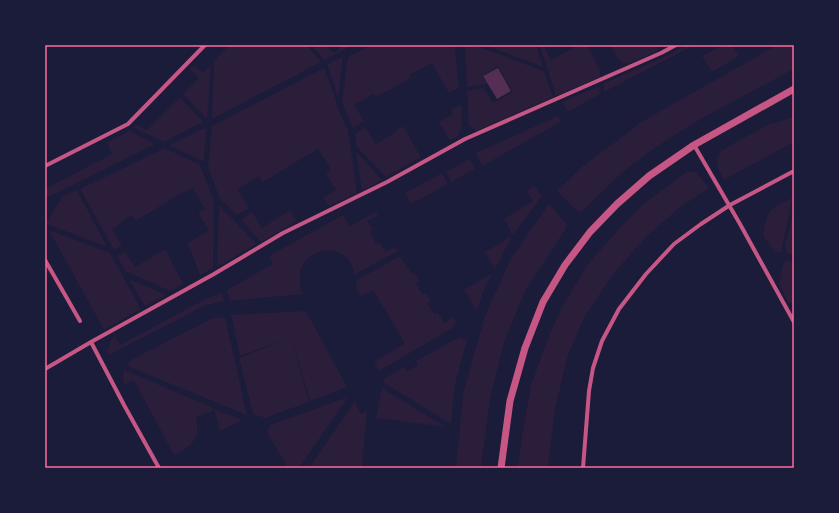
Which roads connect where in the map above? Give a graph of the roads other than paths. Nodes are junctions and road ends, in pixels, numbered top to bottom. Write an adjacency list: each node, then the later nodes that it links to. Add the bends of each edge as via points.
1 (205, 45): 5 (street, via 128,124)
2 (676, 45): 11 (street, via 465,139 387,182 283,233)
3 (794, 89): 4 (street)
4 (694, 145): 7 (street); 14 (street, via 649,176 617,204 590,232 565,265 543,302 525,348 510,401)
5 (45, 166)
6 (794, 171): 7 (street)
7 (730, 205): 10 (street); 15 (street, via 674,244 619,309 602,341 593,368)
8 (45, 260): 9 (street)
9 (80, 321)
10 (794, 322)
11 (91, 342): 12 (street); 13 (street)
12 (45, 369)
13 (159, 468)
14 (501, 468)
15 (583, 468)

